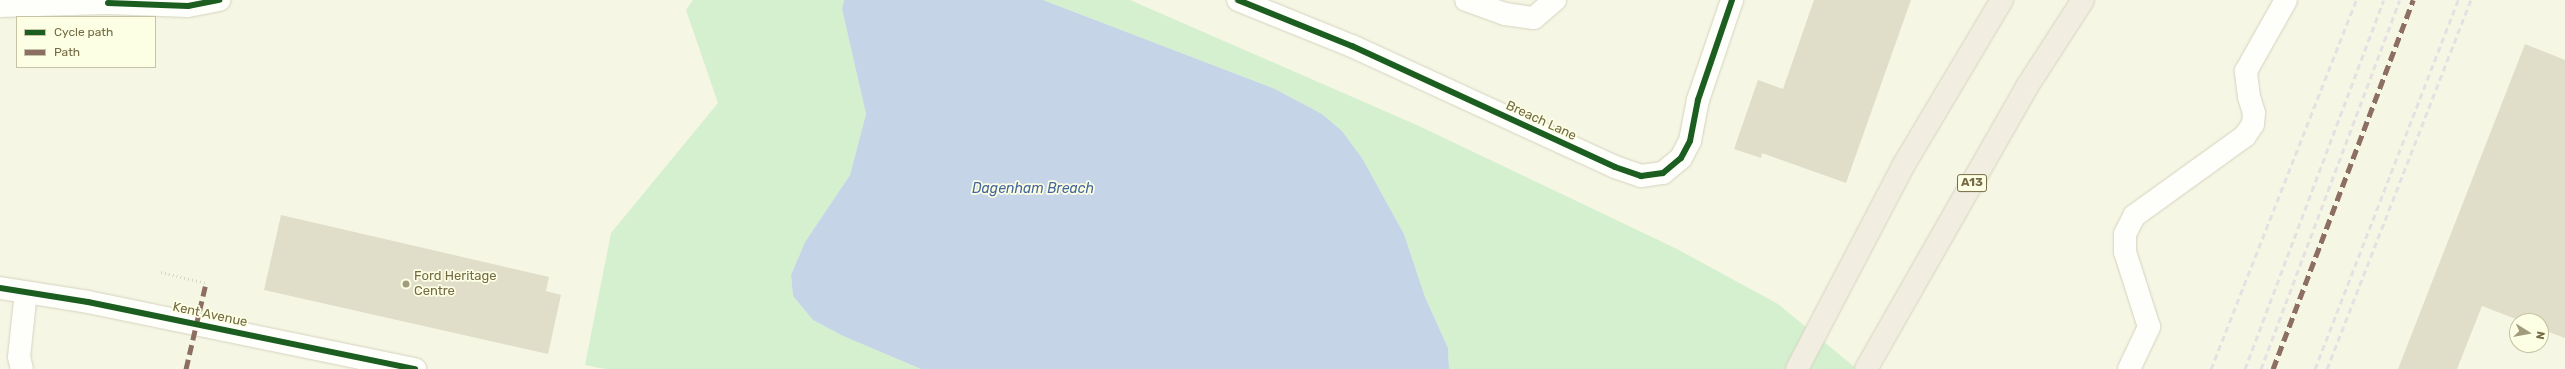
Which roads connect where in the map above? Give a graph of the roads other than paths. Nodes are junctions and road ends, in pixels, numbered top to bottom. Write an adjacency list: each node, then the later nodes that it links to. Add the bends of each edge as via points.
1 (219, 0): 9 (street, via 188,6)
2 (1238, 0): 5 (street, Breach Lane, via 1352,46 1615,168 1641,176 1663,174 1681,158 1690,141 1698,100)
3 (1466, 0): 4 (street, via 1505,14 1534,18)
4 (1555, 0)
5 (1732, 0)
6 (2002, 0): 16 (highway, via 1903,166)
7 (2082, 0): 17 (highway, A13, via 2028,85)
8 (2286, 0): 18 (street, via 2246,71 2248,98 2254,113 2254,124 2245,136 2138,213 2125,234 2124,252 2148,327)
9 (105, 1): 10 (street)
10 (40, 2): 11 (street)
11 (0, 6)
12 (0, 288): 13 (street, Kent Avenue)
13 (26, 292): 14 (street, via 19,357); 15 (street, Kent Avenue, via 203,324)
14 (22, 369)
15 (415, 369)
16 (1798, 369)
17 (1866, 369)
18 (2129, 369)

